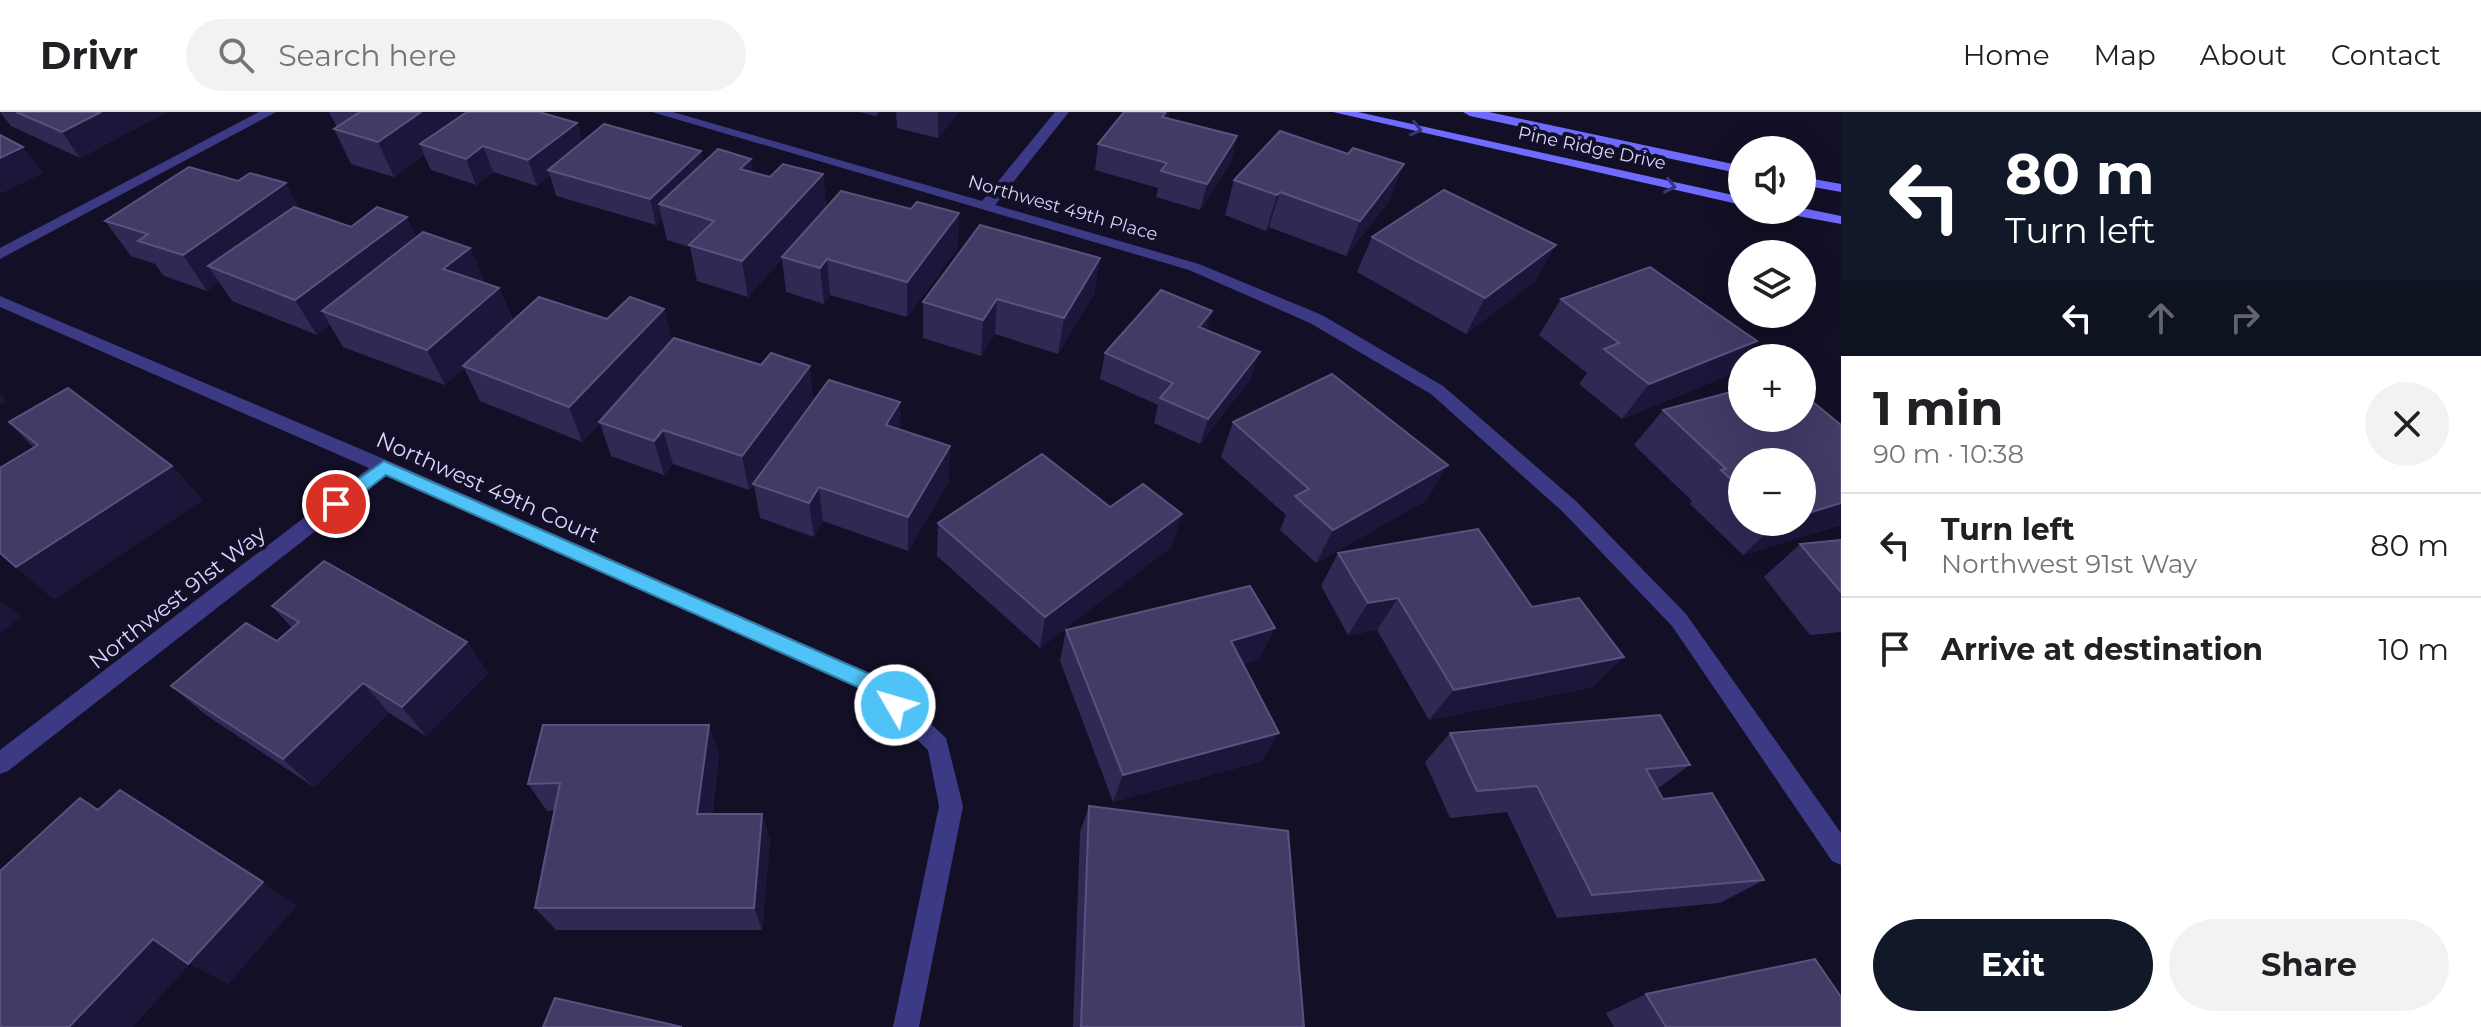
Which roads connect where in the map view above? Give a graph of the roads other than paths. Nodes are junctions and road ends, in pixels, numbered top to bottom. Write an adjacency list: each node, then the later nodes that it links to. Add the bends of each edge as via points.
1 (269, 112): 13 (street)
2 (659, 112): 10 (street, Northwest 49th Place)
3 (1062, 112): 10 (street)
4 (1340, 112): 9 (street, Pine Ridge Drive, one-way to 9)
5 (1470, 112): 6 (street, Pine Ridge Drive)
6 (1728, 167)
7 (1816, 184): 8 (street)
8 (1841, 188)
9 (1728, 198)
10 (986, 206): 17 (street, Northwest 49th Place, via 1194,267 1316,319 1437,390 1570,507 1679,620)
11 (1816, 215): 12 (street)
12 (1841, 220)
13 (0, 254)
14 (0, 301): 15 (street, Northwest 49th Court)
15 (384, 467): 16 (street, Northwest 91st Way); 18 (street, Northwest 49th Court, via 874,685 938,745 951,806)
16 (0, 764)
17 (1841, 853)
18 (906, 1027)

